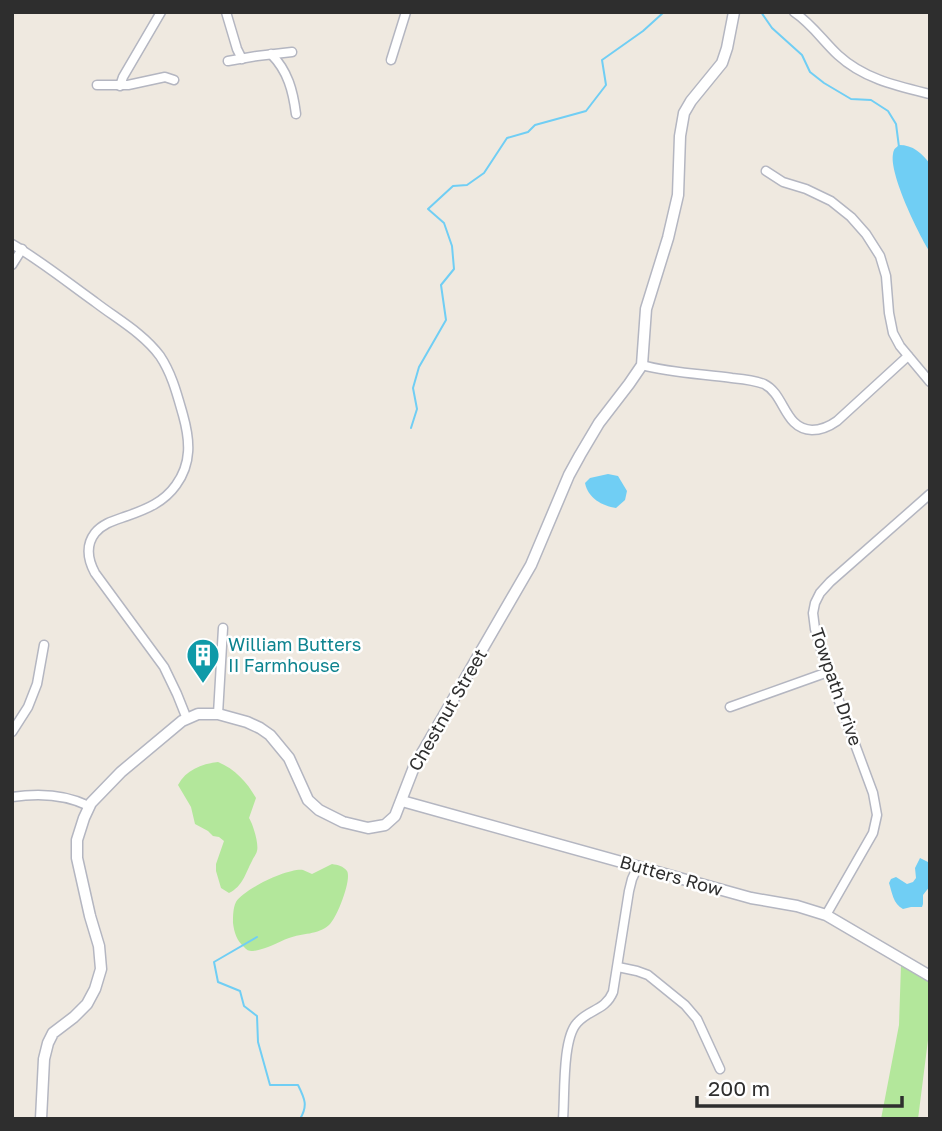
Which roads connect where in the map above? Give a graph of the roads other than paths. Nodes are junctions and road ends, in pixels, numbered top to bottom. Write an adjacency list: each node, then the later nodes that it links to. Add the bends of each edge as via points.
1 (161, 12): 13 (street)
2 (226, 12): 8 (street)
3 (406, 12): 9 (street)
4 (734, 12): 21 (street, via 722,63 684,113 678,195 646,309)
5 (794, 12): 14 (street, via 839,56 864,73)
6 (292, 52): 7 (street)
7 (271, 54): 8 (street); 15 (street, via 289,79)
8 (242, 58): 10 (street)
9 (391, 60)
10 (228, 61)
11 (174, 80): 13 (street, via 160,78)
12 (97, 85): 13 (street)
13 (120, 86)
14 (930, 94)
15 (296, 114)
16 (766, 171): 20 (street, via 831,201 866,233 886,276 893,333)
17 (12, 244): 18 (street)
18 (22, 249): 19 (street); 29 (street, via 139,334 161,357 175,386 189,443 183,473 159,502 99,529 88,551 95,573 164,667)
19 (12, 264)
20 (908, 356): 21 (street, via 837,421 812,430 791,420 764,384); 22 (street)
21 (642, 365): 32 (street, Chestnut Street, via 580,455 531,565 414,767)
22 (930, 382)
23 (930, 494): 26 (street, Towpath Drive, via 817,598 813,621)
24 (223, 628): 28 (street)
25 (44, 645): 30 (street, via 34,692)
26 (828, 672): 27 (street); 35 (street, Towpath Drive, via 877,815 873,833)
27 (730, 708)
28 (218, 714): 29 (street, Chestnut Street); 32 (street, Chestnut Street, via 260,727 270,735 289,758 310,803 330,817 376,828 391,821)
29 (187, 719): 33 (street, Chestnut Street, via 121,772)
30 (12, 732)
31 (12, 797): 33 (street, via 57,796)
32 (402, 801): 34 (street, Butters Row)
33 (89, 806): 39 (street, Chestnut Street, via 76,852 101,969 87,1004 53,1033 48,1043)
34 (638, 866): 35 (street, Butters Row); 36 (street, via 629,891)
35 (826, 915): 37 (street, Butters Row)
36 (618, 967): 38 (street, via 645,974 685,1005 697,1019); 40 (street, via 609,1001 570,1032)
37 (930, 976)
38 (720, 1069)
39 (41, 1119)
40 (563, 1119)

